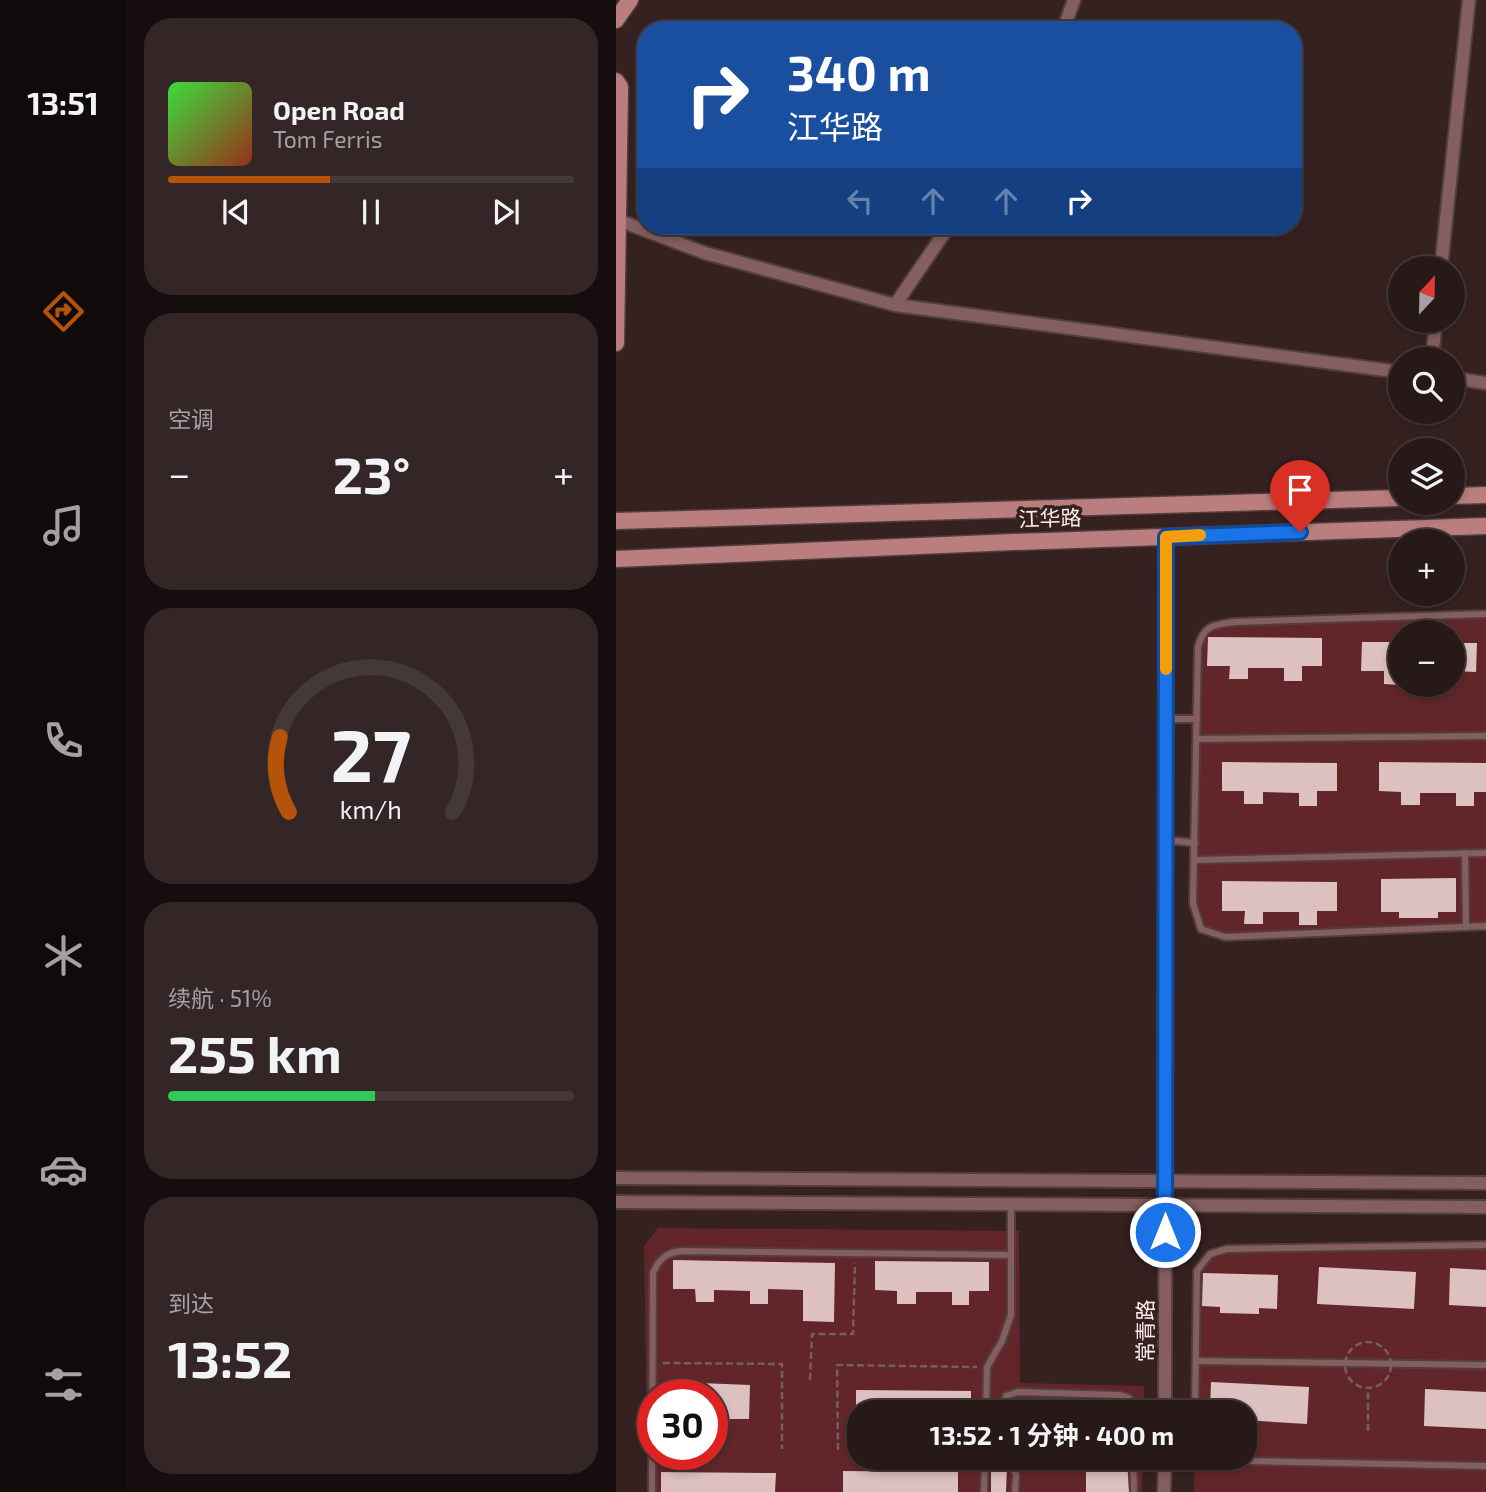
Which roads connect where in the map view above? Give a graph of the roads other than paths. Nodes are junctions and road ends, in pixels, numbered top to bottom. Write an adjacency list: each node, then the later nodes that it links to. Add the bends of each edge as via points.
1 (630, 0): 4 (main road)
2 (1074, 0): 5 (street)
3 (1469, 0): 11 (street)
4 (616, 20)
5 (1066, 21)
6 (616, 80): 7 (main road, via 621,87)
7 (618, 220): 8 (street); 13 (main road)
8 (637, 227)
9 (658, 235): 12 (street, via 705,253)
10 (944, 235): 12 (street)
11 (1442, 256)
12 (895, 305): 14 (street)
13 (616, 344)
14 (1388, 370)
15 (1465, 381): 16 (street)
16 (1486, 383)
17 (1486, 495): 18 (main road)
18 (1465, 496)
19 (1388, 498): 20 (main road, 江华路)
20 (616, 521)
21 (1486, 526): 22 (main road, 江华路)
22 (1166, 537): 23 (main road, 江华路); 25 (street, 常青路)
23 (616, 559)
24 (1486, 614): 26 (lane, via 1214,625 1202,633 1198,647)
25 (1166, 719): 26 (lane); 29 (street, 常青路)
26 (1197, 719): 28 (lane)
27 (1486, 736): 28 (lane)
28 (1197, 739): 30 (lane)
29 (1166, 840): 30 (lane); 37 (street, 常青路)
30 (1195, 843): 33 (lane)
31 (1465, 853): 32 (lane); 33 (lane); 35 (lane)
32 (1486, 853)
33 (1195, 860): 35 (lane, via 1193,903 1201,929 1225,937)
34 (1486, 926): 35 (lane)
35 (1466, 927)
36 (616, 1178): 37 (street)
37 (1165, 1181): 38 (street); 41 (street, 常青路)
38 (1486, 1183)
39 (616, 1202): 40 (street)
40 (1011, 1205): 41 (street); 44 (lane)
41 (1165, 1206): 42 (street); 50 (street, 常青路)
42 (1486, 1206)
43 (1486, 1245): 45 (lane, via 1227,1249 1210,1254 1197,1271)
44 (1011, 1255): 47 (lane, via 1011,1315 987,1367); 59 (lane, via 668,1253 653,1273)
45 (1196, 1361): 46 (lane); 51 (lane)
46 (1486, 1365)
47 (986, 1400)
48 (1005, 1400): 49 (lane, via 1018,1392 1120,1395)
49 (1129, 1400)
50 (1165, 1400)
51 (1195, 1400)
52 (1257, 1462): 53 (lane)
53 (1486, 1466)
54 (985, 1470): 60 (lane)
55 (1014, 1470): 61 (lane)
56 (1133, 1470): 58 (lane)
57 (1165, 1470): 62 (street)
58 (1134, 1490)
59 (652, 1492)
60 (984, 1492)
61 (1015, 1492)
62 (1164, 1492)

